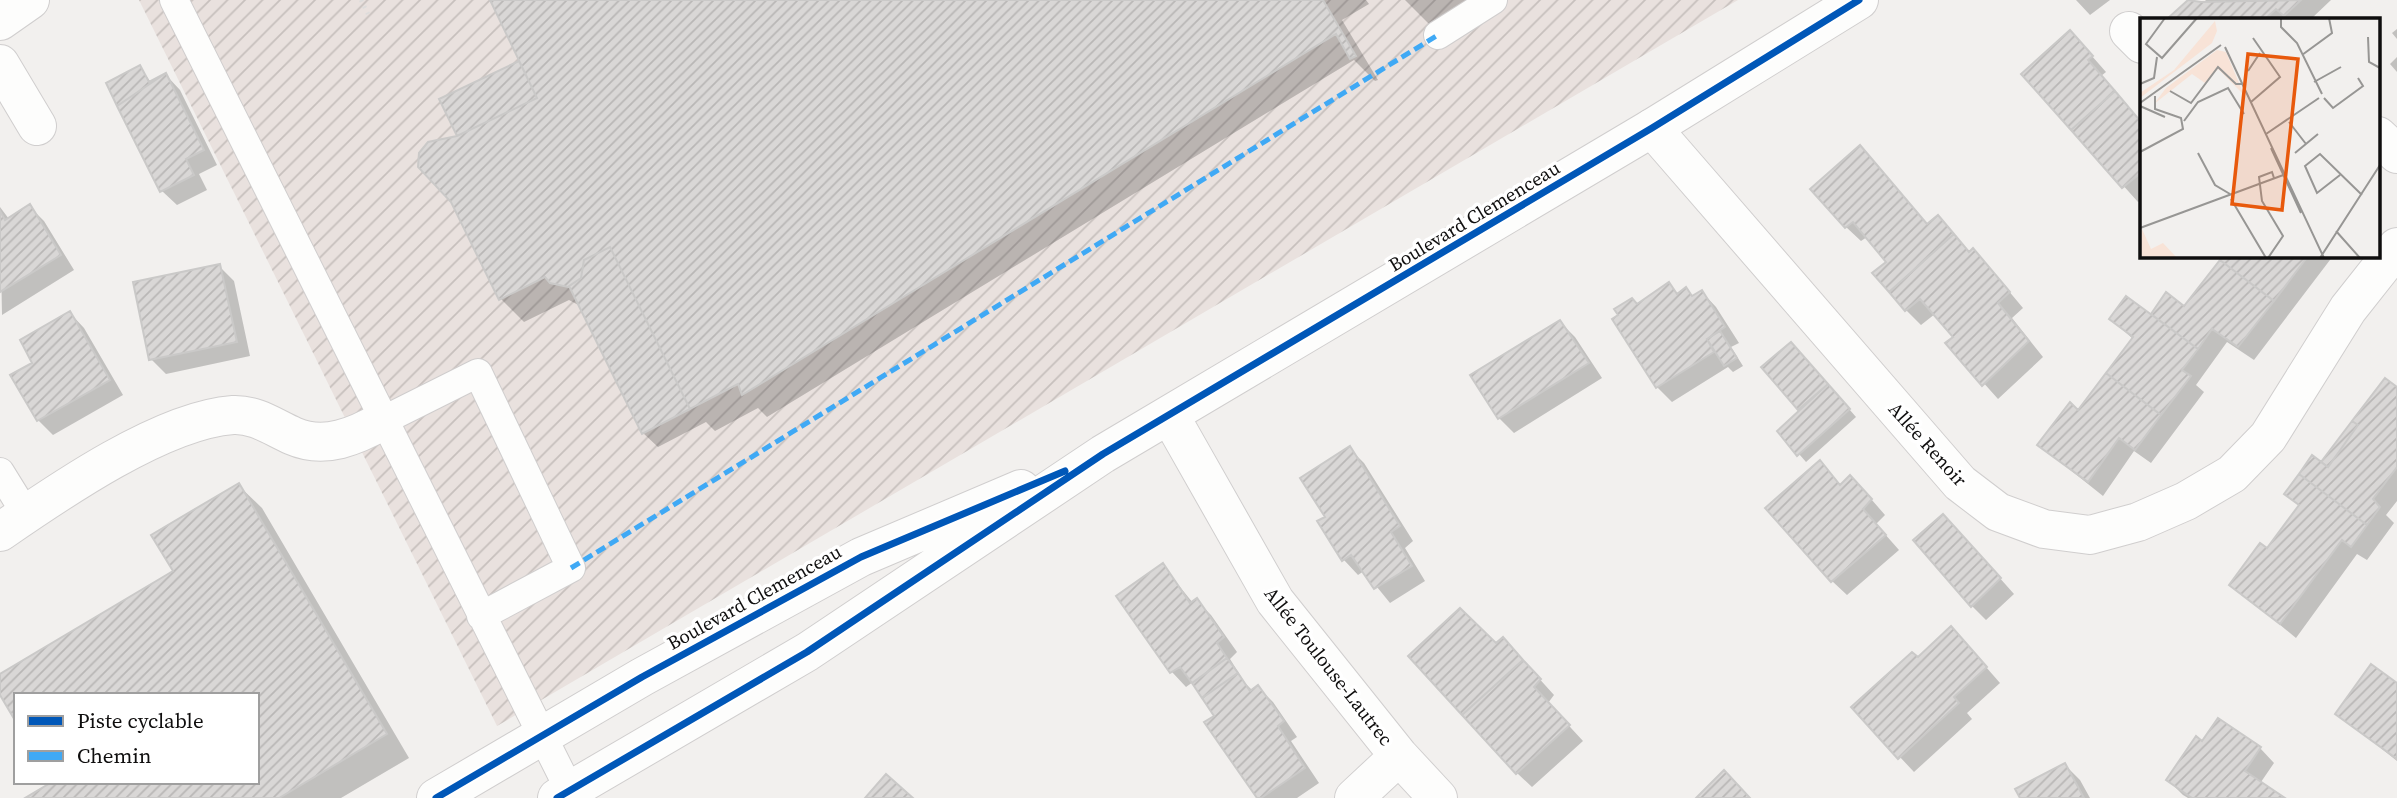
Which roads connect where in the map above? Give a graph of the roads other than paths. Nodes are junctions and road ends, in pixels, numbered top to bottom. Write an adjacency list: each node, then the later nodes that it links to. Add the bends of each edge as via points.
1 (30, 0): 5 (street)
2 (174, 0): 14 (lane)
3 (1493, 0): 6 (lane)
4 (1859, 0): 9 (street, Boulevard Clemenceau)
5 (0, 21)
6 (1438, 35)
7 (0, 64): 8 (street)
8 (37, 126)
9 (1651, 128): 12 (street, Allée Renoir, via 1960,483 1998,512 2044,528 2090,535 2138,522 2232,474 2268,437 2348,309); 13 (street, Boulevard Clemenceau)
10 (2380, 138): 11 (street)
11 (2397, 154)
12 (2397, 247)
13 (1170, 416): 15 (street, Boulevard Clemenceau); 20 (street, Allée Toulouse-Lautrec, via 1275,601)
14 (384, 420): 17 (street, via 348,438 328,442 295,437 257,418 211,419 115,459); 18 (lane); 18 (lane, via 478,373 571,568)
15 (1103, 454): 19 (street, Boulevard Clemenceau, via 860,557); 21 (street, Boulevard Clemenceau, via 807,652)
16 (0, 472): 17 (lane)
17 (13, 523)
18 (481, 615): 19 (lane)
19 (542, 736): 21 (lane); 22 (street, Boulevard Clemenceau)
20 (1399, 756): 23 (street); 24 (street, Allée Toulouse-Lautrec)
21 (563, 794)
22 (436, 798)
23 (1354, 798)
24 (1438, 798)

